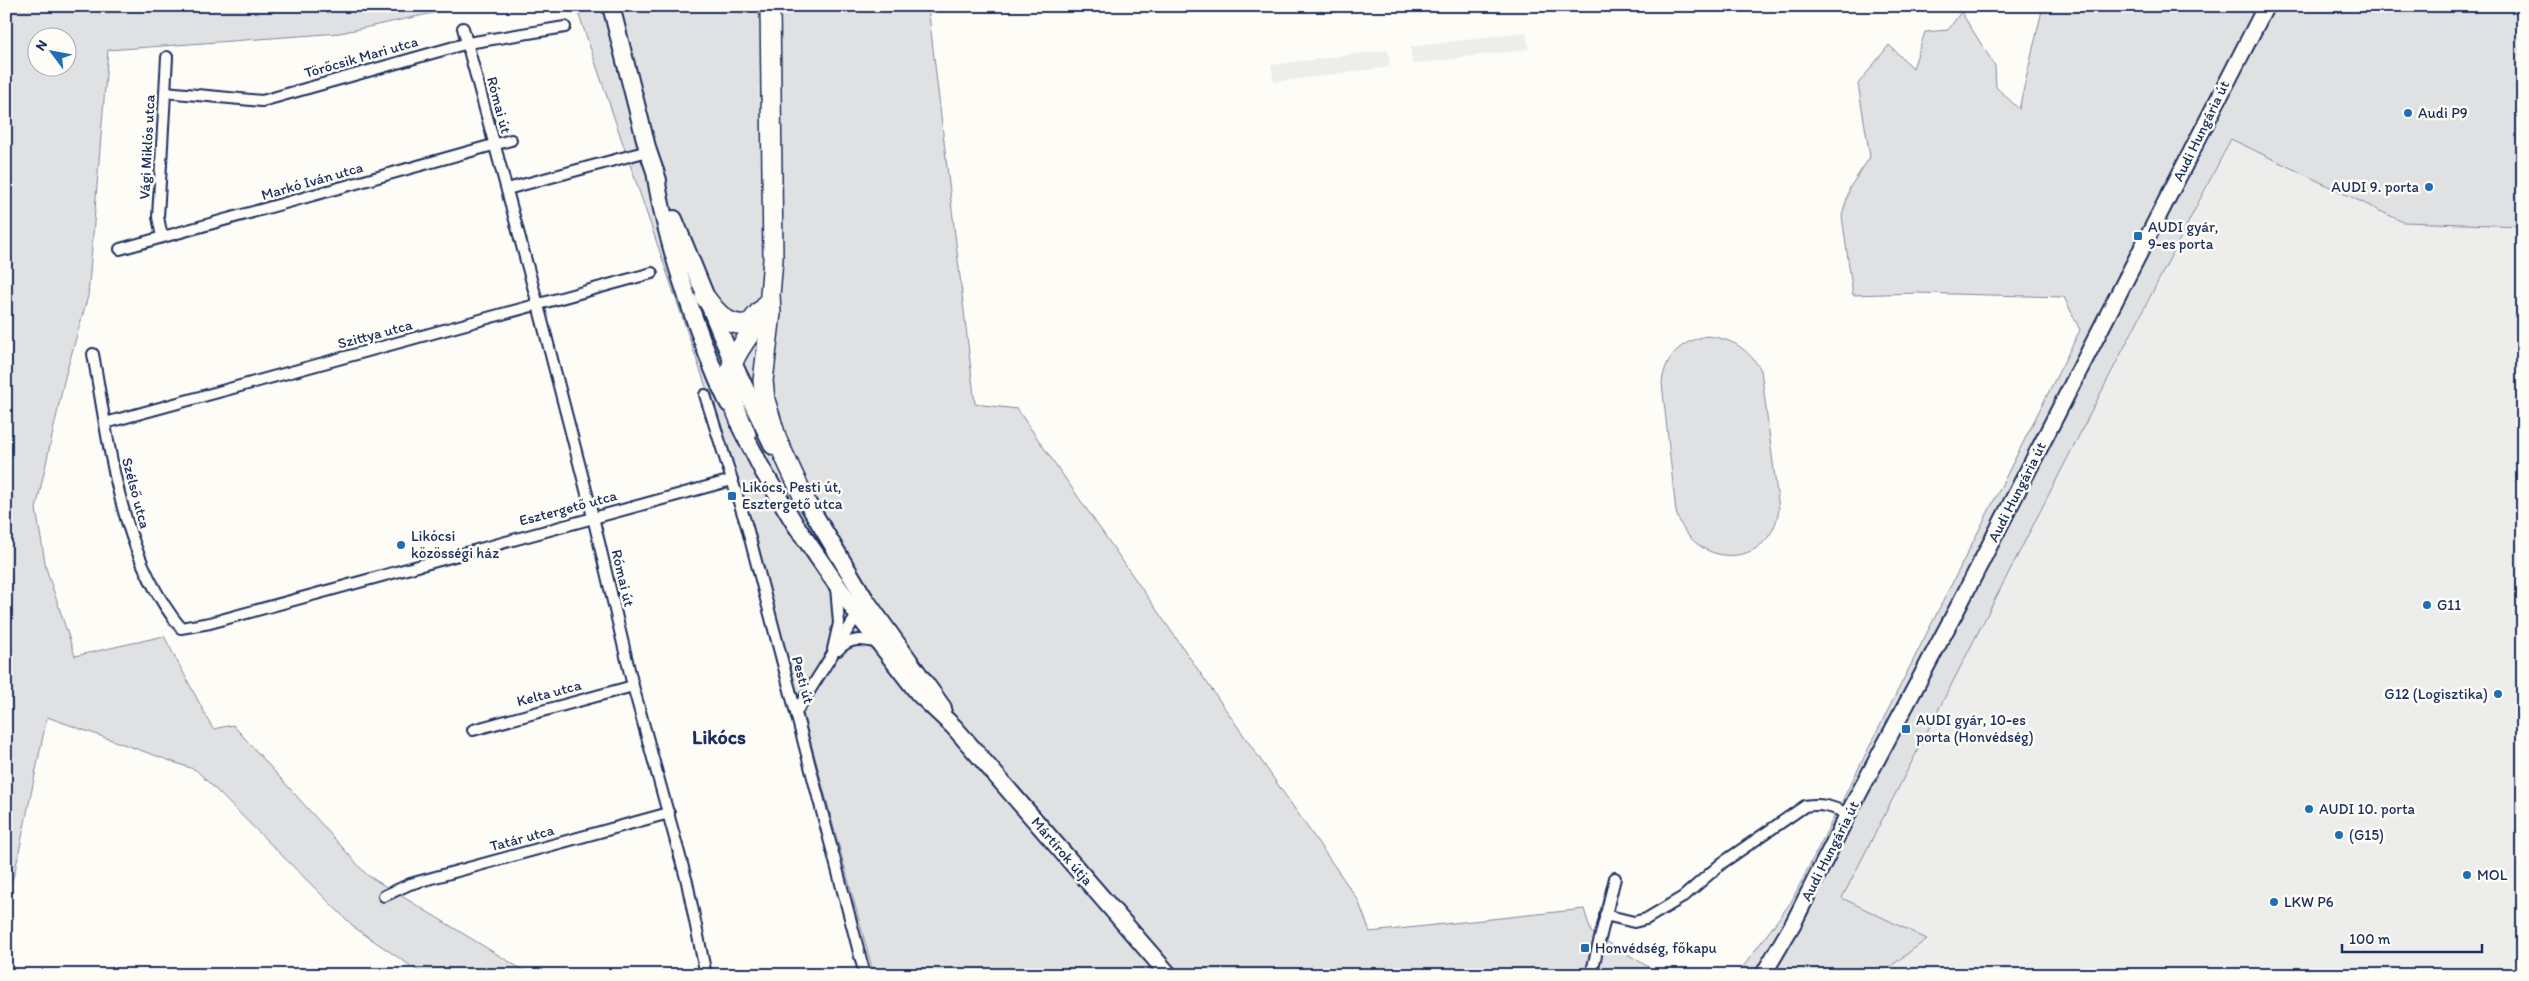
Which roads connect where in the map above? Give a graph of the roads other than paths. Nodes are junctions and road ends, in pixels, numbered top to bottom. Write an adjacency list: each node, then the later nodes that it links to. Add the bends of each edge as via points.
1 (611, 6): 11 (main road)
2 (770, 6): 17 (highway, via 773,259)
3 (2266, 6): 39 (street, Audi Hungária út, via 1962,600)
4 (565, 27): 6 (street, Törőcsik Mari utca)
5 (463, 28): 6 (street, Római út)
6 (468, 43): 8 (street, Törőcsik Mari utca, via 262,101); 10 (street, Római út)
7 (167, 57): 8 (street, Vági Miklós utca)
8 (165, 92): 14 (street, Vági Miklós utca, via 158,217)
9 (511, 140): 10 (street, Markó Iván utca)
10 (494, 145): 13 (street, Római út); 14 (street, Markó Iván utca)
11 (648, 151): 12 (main road); 13 (street)
12 (654, 171): 18 (main road); 24 (main road, via 682,280 708,357)
13 (506, 189): 19 (street, Római út)
14 (162, 237): 15 (street, Markó Iván utca)
15 (120, 249)
16 (652, 273): 19 (street, Szittya utca)
17 (770, 295): 18 (highway, via 759,313 744,325 721,317); 21 (highway, via 757,327); 26 (highway, via 769,340 762,381 764,400 769,420)
18 (705, 297): 21 (main road)
19 (538, 305): 23 (street, Szittya utca); 27 (street, Római út)
20 (93, 354): 23 (street, Szélső utca)
21 (733, 363): 24 (highway, via 729,384); 26 (main road, via 770,440)
22 (705, 395): 25 (street, Pesti út)
23 (105, 423): 31 (street, Szélső utca, via 110,459 128,527 156,589)
24 (746, 435): 28 (main road, via 795,524)
25 (732, 480): 27 (street, Esztergető utca); 35 (street, Pesti út)
26 (805, 500): 29 (main road)
27 (593, 517): 31 (street, Esztergető utca, via 210,623); 34 (street, Római út)
28 (835, 581): 30 (main road); 33 (street, via 839,624)
29 (865, 599): 30 (street); 36 (main road, via 938,699)
30 (857, 614): 32 (main road); 33 (street)
31 (181, 628)
32 (878, 643): 33 (street, via 852,640); 36 (main road, via 918,694)
33 (829, 659): 35 (street)
34 (633, 686): 37 (street, Kelta utca); 38 (street, Római út)
35 (796, 712): 44 (street, Pesti út)
36 (954, 727): 45 (main road, Mártírok útja)
37 (472, 730)
38 (669, 813): 41 (street, Tatár utca, via 410,884); 43 (street, Római út)
39 (1848, 814): 42 (street, via 1826,805 1805,806 1722,863 1683,897 1646,919 1634,922); 47 (street, Audi Hungária út, via 1794,922)
40 (1615, 878): 42 (street)
41 (384, 896)
42 (1605, 916): 46 (street)
43 (706, 975)
44 (865, 975)
45 (1169, 975)
46 (1591, 975)
47 (1763, 975)

